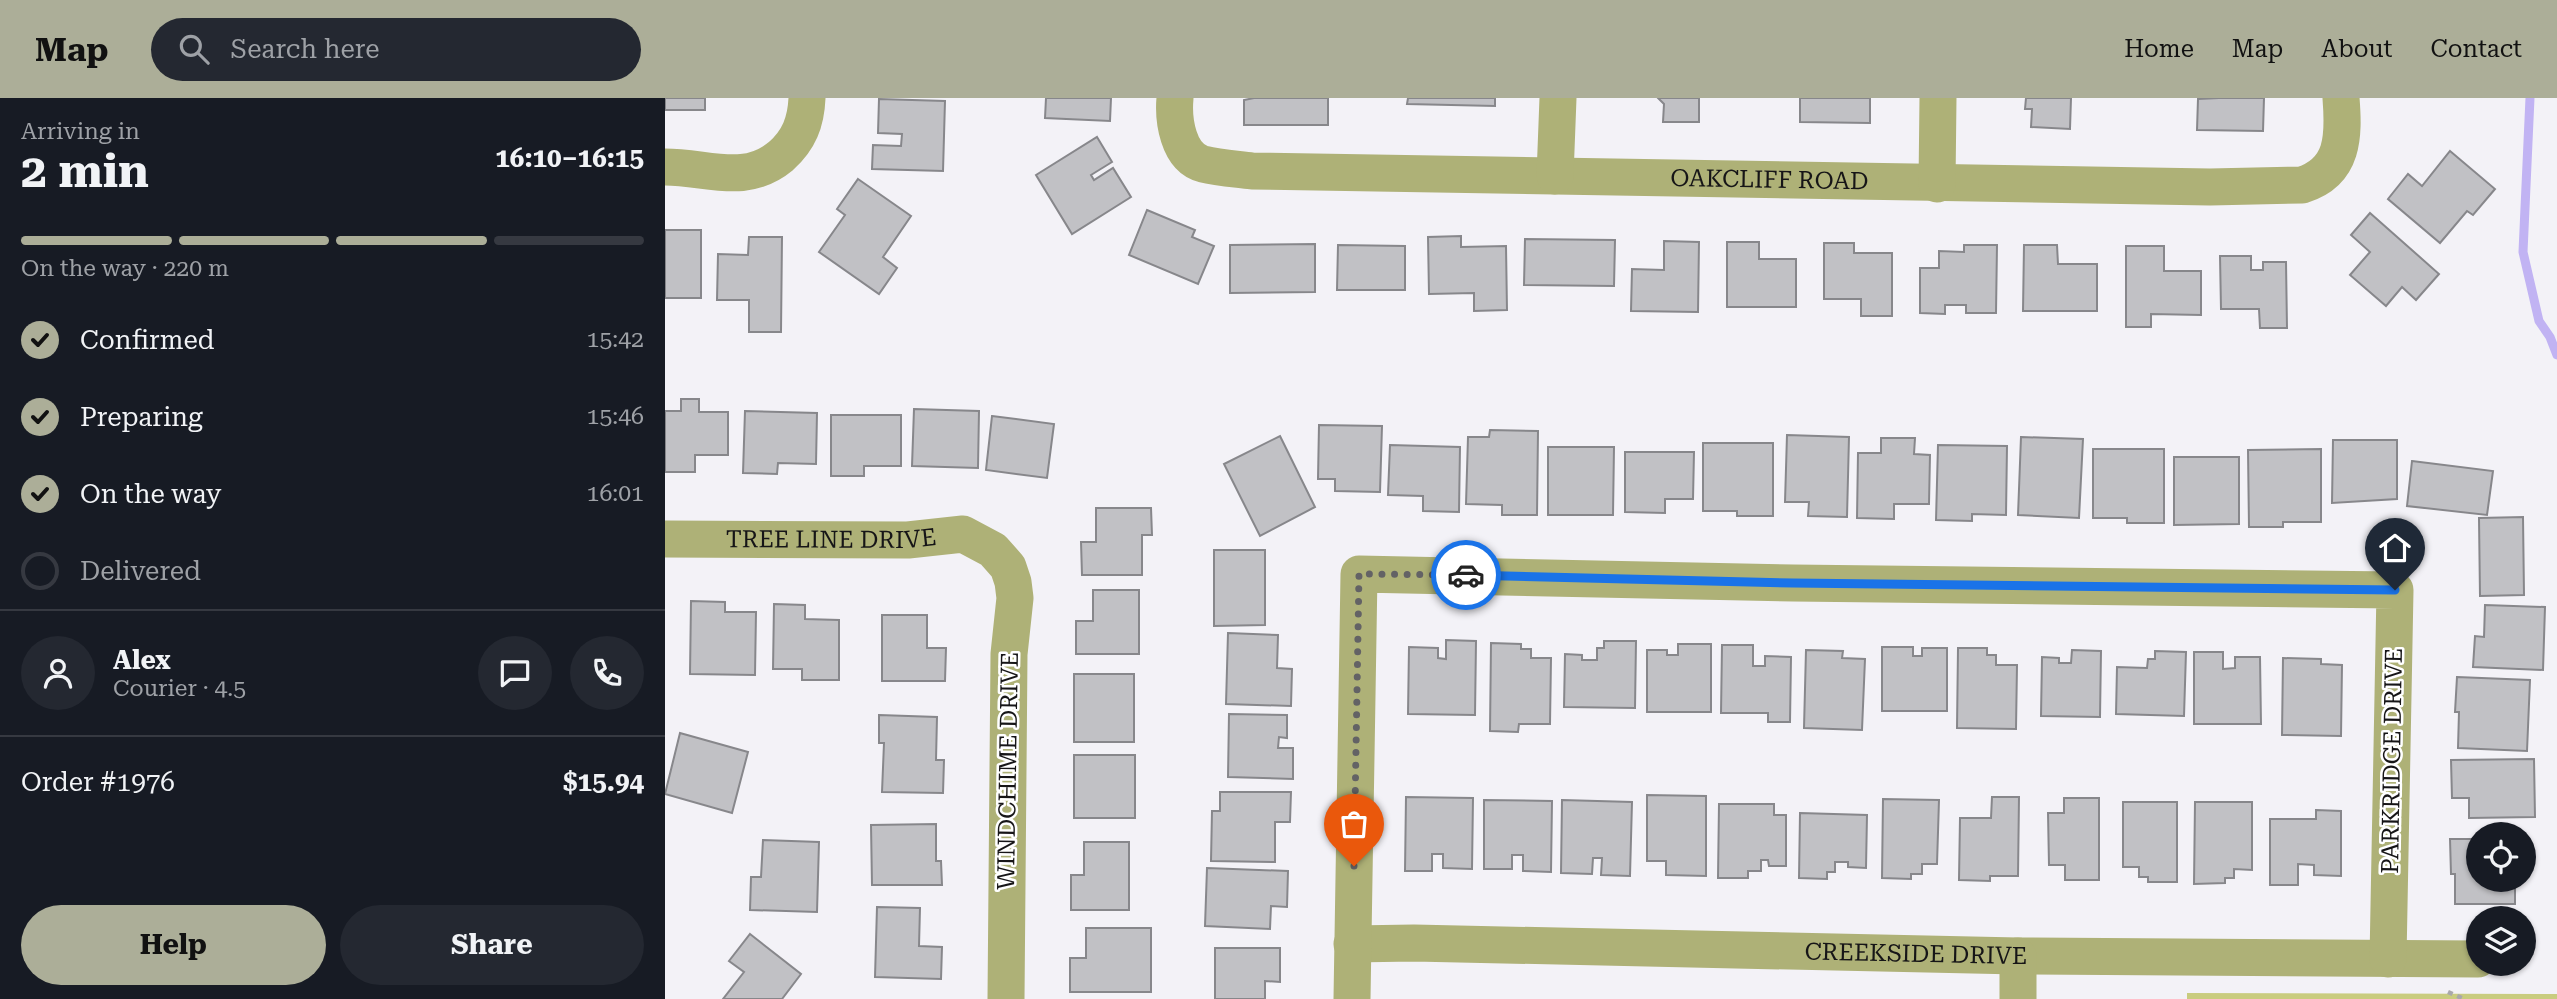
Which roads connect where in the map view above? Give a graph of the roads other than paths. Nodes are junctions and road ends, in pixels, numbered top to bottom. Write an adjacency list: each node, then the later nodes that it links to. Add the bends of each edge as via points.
1 (807, 98): 6 (street, via 800,133 792,147 757,172)
2 (1175, 98): 7 (street, OAKCLIFF ROAD, via 1179,137 1200,163 1252,171)
3 (1558, 98): 7 (street)
4 (1938, 98): 8 (street)
5 (2341, 98): 8 (street, OAKCLIFF ROAD, via 2342,138 2333,164 2302,186)
6 (665, 167)
7 (1555, 176): 8 (street, OAKCLIFF ROAD)
8 (1937, 184)
9 (665, 539): 10 (street, TREE LINE DRIVE, via 908,540 963,534)
10 (993, 550): 15 (street, WINDCHIME DRIVE, via 1008,567 1015,598 1009,668)
11 (1352, 944): 12 (street, CREEKSIDE DRIVE); 13 (street, PARKRIDGE DRIVE, via 1359,574 2395,590); 16 (street)
12 (2018, 956): 13 (street, CREEKSIDE DRIVE); 17 (street)
13 (2388, 959): 14 (street, CREEKSIDE DRIVE)
14 (2466, 960)
15 (1006, 999)
16 (1352, 999)
17 (2018, 999)

